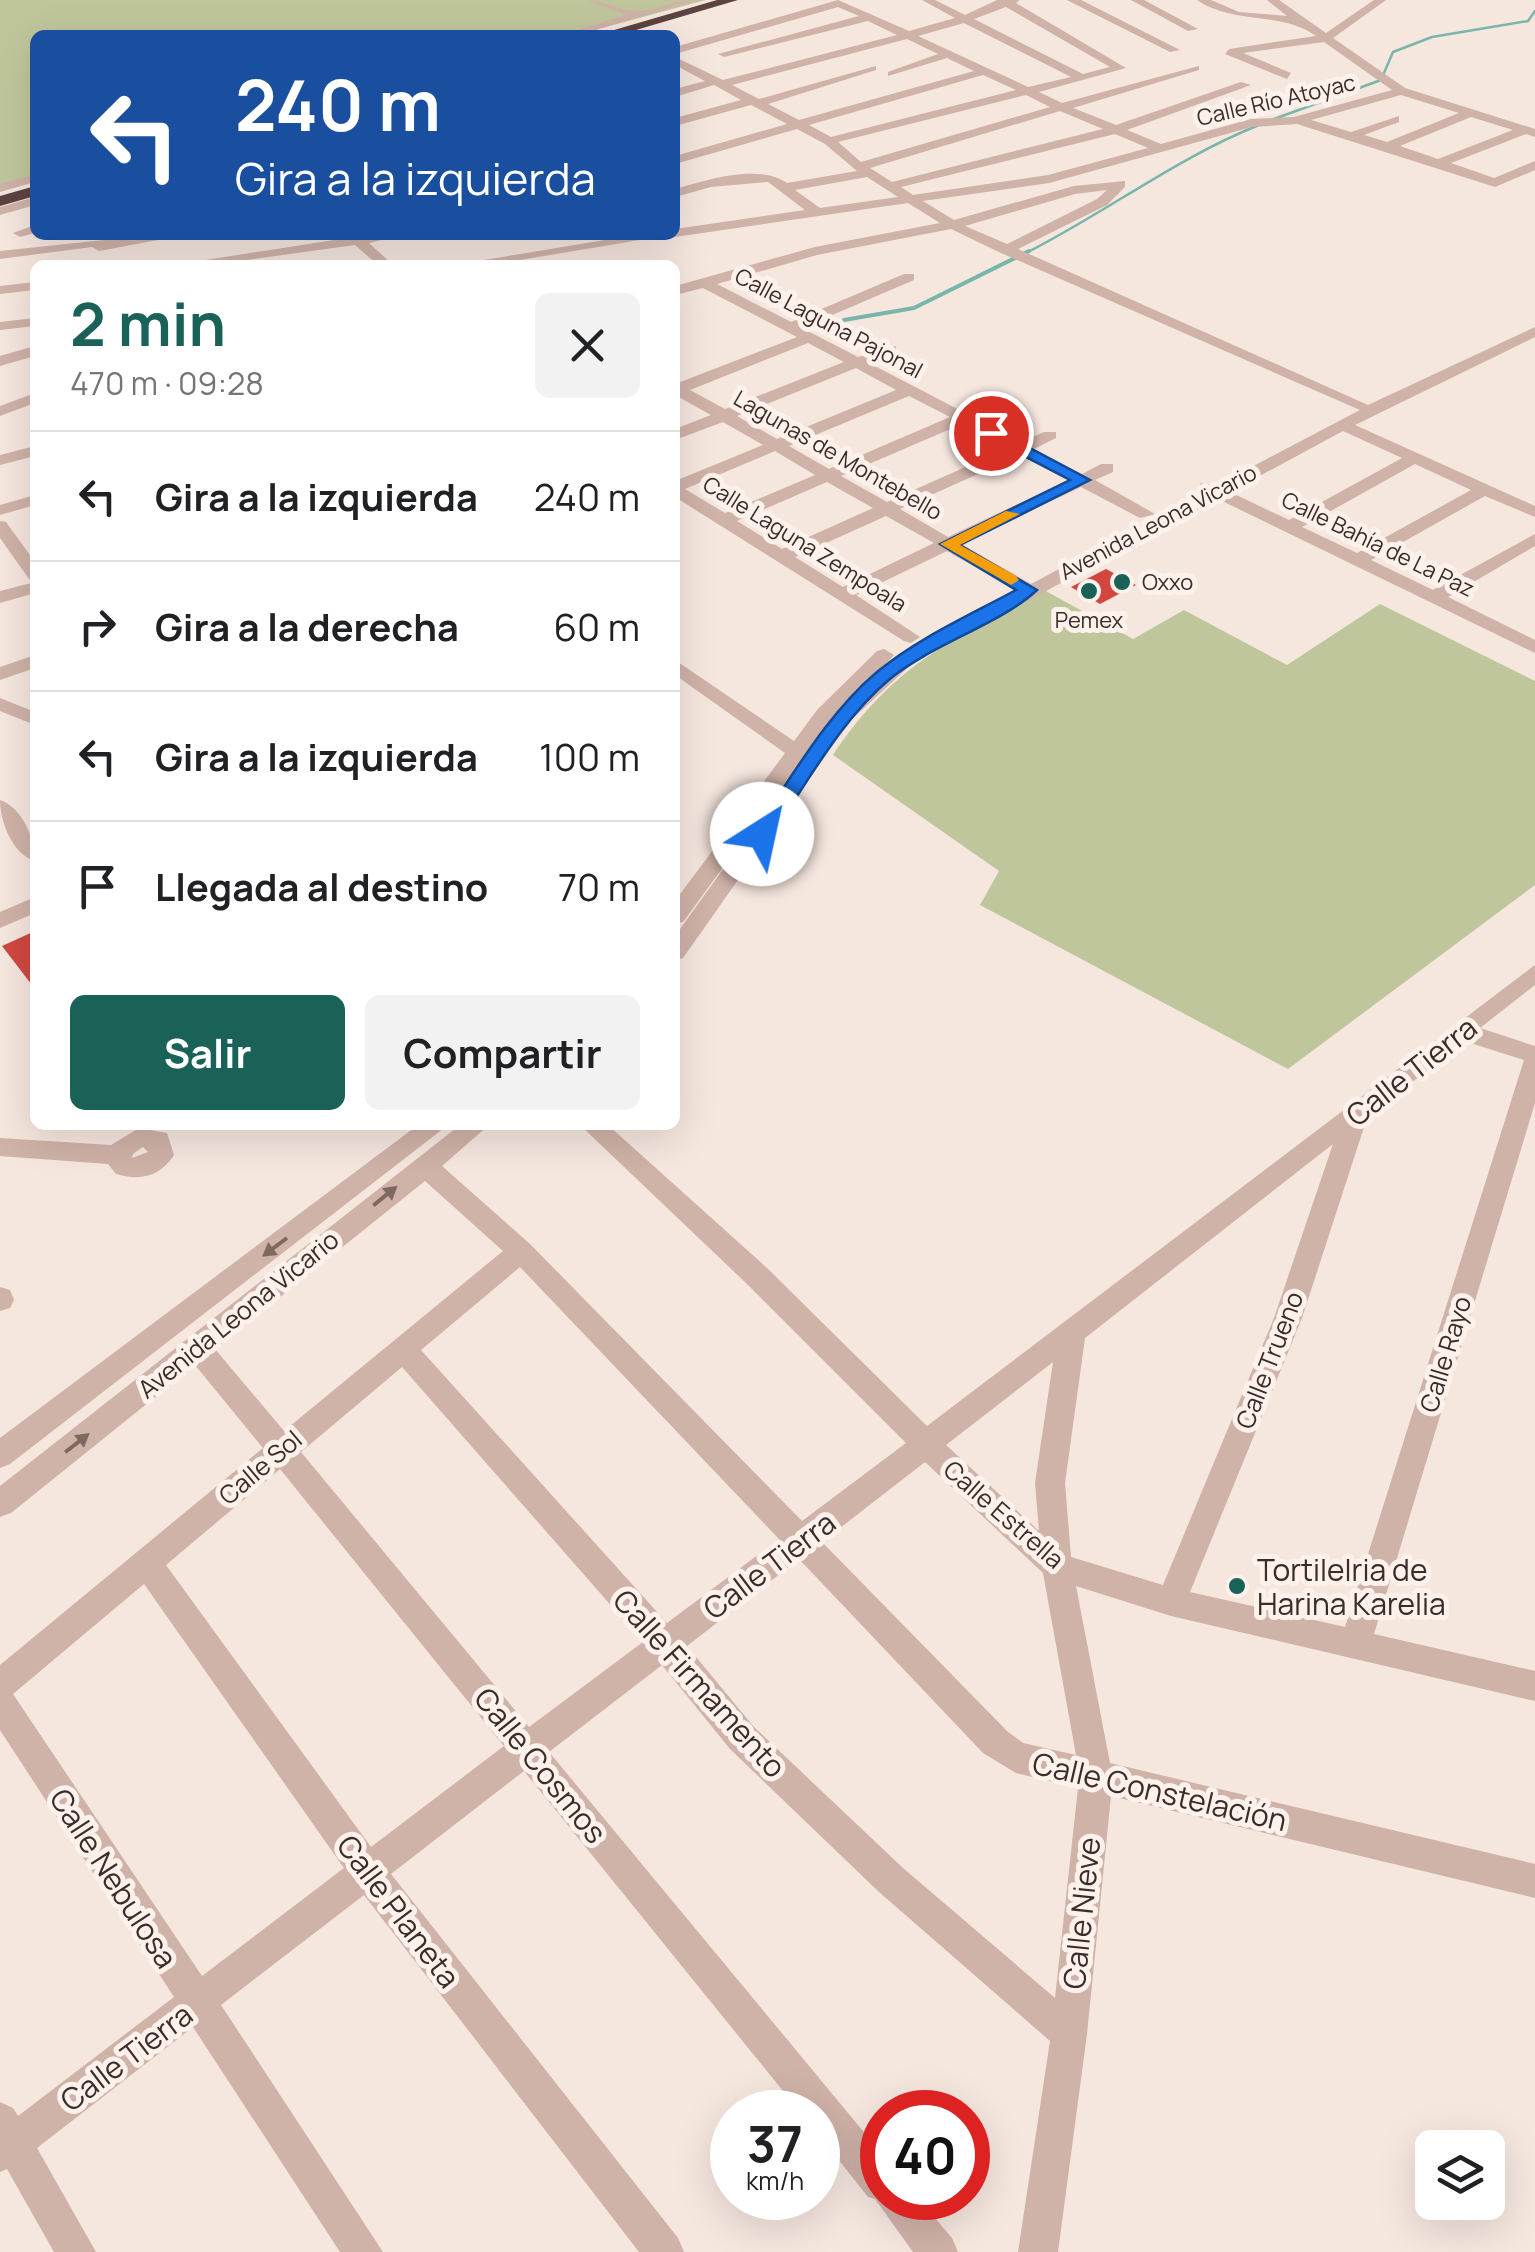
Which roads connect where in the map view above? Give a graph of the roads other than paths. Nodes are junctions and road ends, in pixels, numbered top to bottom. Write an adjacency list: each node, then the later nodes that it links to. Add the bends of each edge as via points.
1 (592, 0): 14 (street)
2 (607, 0): 14 (street)
3 (691, 0): 14 (street)
4 (732, 0): 20 (highway)
5 (927, 0): 16 (street)
6 (1072, 0): 25 (street)
7 (1136, 0): 18 (street)
8 (1202, 0): 17 (street, via 1237,16)
9 (1293, 0): 13 (street)
10 (1382, 0): 22 (street)
11 (836, 1): 15 (street); 24 (street)
12 (1008, 1): 16 (street); 33 (street, via 1122,66)
13 (1275, 2): 17 (street)
14 (638, 13): 19 (street)
15 (870, 17): 21 (street); 27 (street)
16 (962, 20): 21 (street); 33 (street)
17 (1299, 20): 22 (street)
18 (1192, 29)
19 (583, 30)
20 (622, 30)
21 (910, 36): 26 (street); 34 (street)
22 (1326, 38): 23 (street); 37 (street)
23 (1254, 48): 23 (street, via 1289,69 1229,52)
24 (680, 49)
25 (1174, 50)
26 (948, 54): 31 (street); 32 (street)
27 (680, 63)
28 (680, 64): 34 (street)
29 (872, 68): 39 (street)
30 (1194, 68): 40 (street)
31 (984, 71): 36 (street); 45 (street)
32 (892, 74)
33 (1079, 76): 36 (street)
34 (720, 83): 38 (street); 39 (street)
35 (1245, 85): 46 (street)
36 (1024, 89): 40 (street); 49 (street)
37 (1402, 91): 41 (street); 44 (street, Calle Río Atoyac)
38 (680, 92)
39 (756, 101): 43 (street); 45 (street)
40 (1065, 110): 46 (street); 55 (street)
41 (1472, 112): 47 (street); 50 (street)
42 (1396, 119): 48 (street)
43 (680, 121)
44 (1295, 121): 48 (street); 51 (street, Calle Río Atoyac, via 1251,122)
45 (796, 123): 49 (street); 52 (street)
46 (1112, 130): 51 (street); 58 (street)
47 (1530, 131): 53 (street)
48 (1354, 135): 50 (street)
49 (829, 141): 55 (street)
50 (1388, 146): 53 (street)
51 (1153, 152): 57 (street); 63 (street, Calle Río Atoyac, via 1049,178)
52 (680, 158)
53 (1440, 163): 54 (street, via 1495,183)
54 (1535, 165)
55 (864, 170): 58 (street); 59 (street)
56 (30, 179): 60 (street)
57 (1120, 184): 68 (street); 75 (street, via 1102,202)
58 (890, 186): 63 (street)
59 (788, 187): 61 (street, via 758,178); 67 (street)
60 (0, 188)
61 (680, 191)
62 (30, 192): 64 (highway)
63 (909, 200): 67 (street, Calle Río Atoyac); 68 (street)
64 (0, 201)
65 (30, 202): 66 (street)
66 (0, 211)
67 (819, 214): 69 (street, Calle Río Atoyac)
68 (952, 224): 75 (street); 81 (street, via 816,251)
69 (680, 232)
70 (359, 240): 77 (street); 78 (street)
71 (553, 240): 74 (street)
72 (629, 240): 74 (street)
73 (96, 241): 76 (street)
74 (560, 250): 79 (street)
75 (1006, 250): 99 (street)
76 (0, 255)
77 (216, 260)
78 (381, 260)
79 (493, 260)
80 (909, 276): 88 (street)
81 (705, 283): 84 (street); 88 (street, Calle Laguna Pajonal)
82 (30, 287): 83 (street)
83 (0, 290)
84 (680, 290)
85 (1535, 314): 99 (street, Avenida Leona Vicario)
86 (30, 323): 87 (street)
87 (0, 326)
88 (789, 328): 90 (street, Calle Laguna Pajonal)
89 (1535, 331): 103 (street, Avenida Leona Vicario)
90 (808, 338): 94 (street, Calle Laguna Pajonal); 95 (street)
91 (891, 348): 94 (street)
92 (30, 352): 93 (street)
93 (0, 361)
94 (856, 362): 96 (street, Calle Laguna Pajonal); 101 (street)
95 (680, 387)
96 (908, 390): 102 (street, Calle Laguna Pajonal); 106 (street)
97 (680, 391): 101 (street, Lagunas de Montebello)
98 (30, 400): 100 (street)
99 (1360, 404): 115 (street, Avenida Leona Vicario)
100 (0, 411)
101 (724, 415): 104 (street); 106 (street, Lagunas de Montebello)
102 (962, 418): 107 (street, Calle Laguna Pajonal); 112 (street)
103 (1342, 425): 109 (street); 115 (street, Avenida Leona Vicario)
104 (680, 433)
105 (1050, 435): 107 (street)
106 (776, 445): 112 (street, Lagunas de Montebello); 114 (street)
107 (1021, 448): 113 (street, Calle Laguna Pajonal); 121 (street)
108 (30, 452): 110 (street)
109 (1412, 459): 117 (street); 125 (street)
110 (0, 460)
111 (1107, 468): 113 (street)
112 (828, 475): 121 (street, Lagunas de Montebello); 124 (street)
113 (1082, 480): 123 (street, Calle Laguna Pajonal); 128 (street)
114 (680, 486)
115 (1208, 487): 123 (street, Avenida Leona Vicario); 125 (street, Calle Bahía de La Paz); 132 (street, Avenida Leona Vicario)
116 (0, 490): 120 (street)
117 (1483, 490): 122 (street); 130 (street)
118 (680, 491): 124 (street, Calle Laguna Zempoala)
119 (30, 501): 120 (street)
120 (5, 508)
121 (887, 509): 128 (street, Lagunas de Montebello); 129 (street)
122 (1535, 512)
123 (1146, 514): 132 (street, Avenida Leona Vicario)
124 (724, 520): 129 (street, Calle Laguna Zempoala)
125 (1291, 526): 130 (street, Calle Bahía de La Paz)
126 (6, 534): 131 (street)
127 (1535, 539): 136 (street)
128 (948, 544): 132 (street, Lagunas de Montebello); 134 (street)
129 (782, 556): 134 (street, Calle Laguna Zempoala)
130 (1360, 560): 136 (street, Calle Bahía de La Paz)
131 (30, 568)
132 (1021, 586): 138 (street, Avenida Leona Vicario); 152 (street, Avenida Leona Vicario, via 866,693)
133 (30, 588): 135 (street)
134 (842, 594): 138 (street, Calle Laguna Zempoala)
135 (0, 597)
136 (1435, 597): 139 (street, Calle Bahía de La Paz)
137 (1535, 622): 139 (street)
138 (911, 636): 146 (street, Avenida Leona Vicario, via 856,678)
139 (1512, 636): 140 (street, Calle Bahía de La Paz)
140 (1535, 647)
141 (30, 664): 143 (street)
142 (680, 670): 146 (street)
143 (0, 674)
144 (0, 704): 145 (street)
145 (30, 717)
146 (797, 752): 150 (street, Avenida Leona Vicario)
147 (0, 807): 148 (street)
148 (30, 847)
149 (30, 906): 151 (street)
150 (680, 910)
151 (0, 921)
152 (680, 946)
153 (1535, 973): 154 (street, Calle Tierra)
154 (1462, 1030): 155 (street); 156 (street, Calle Tierra)
155 (1535, 1059): 176 (street, Calle Rayo)
156 (1355, 1115): 164 (street, Calle Tierra); 174 (street, Calle Trueno, via 1288,1318)
157 (429, 1130): 169 (street, Avenida Leona Vicario, one-way to 169)
158 (470, 1130): 162 (street, Avenida Leona Vicario)
159 (597, 1130): 167 (street, Calle Estrella, via 757,1276)
160 (0, 1147): 161 (street)
161 (118, 1155)
162 (424, 1164): 163 (street, Calle Constelación); 166 (street, Avenida Leona Vicario, one-way to 162)
163 (521, 1251): 165 (street, Calle Sol); 171 (street, Calle Constelación)
164 (1070, 1337): 167 (street, Calle Tierra); 173 (street, Calle Nieve, via 1050,1484)
165 (401, 1347): 168 (street, Calle Sol); 175 (street, Calle Firmamento)
166 (198, 1348): 168 (street, Calle Cosmos); 170 (street, Avenida Leona Vicario, one-way to 166)
167 (926, 1445): 171 (street, Calle Tierra); 173 (street, Calle Estrella)
168 (280, 1450): 172 (street, Calle Sol); 180 (street, Calle Cosmos)
169 (0, 1455)
170 (0, 1504)
171 (801, 1541): 175 (street, Calle Tierra); 181 (street, Calle Constelación, via 995,1742 1041,1765)
172 (146, 1562): 177 (street, Calle Sol); 182 (street, Calle Planeta)
173 (1057, 1566): 174 (street, Calle Estrella); 181 (street, Calle Nieve)
174 (1171, 1602): 176 (street, Calle Estrella)
175 (665, 1644): 180 (street, Calle Tierra); 185 (street, Calle Firmamento, via 742,1738)
176 (1354, 1644): 178 (street, Calle Estrella)
177 (0, 1686)
178 (1535, 1686)
179 (0, 1702): 184 (street, Calle Nebulosa)
180 (526, 1746): 182 (street, Calle Tierra); 187 (street, Calle Cosmos)
181 (1096, 1775): 183 (street, Calle Constelación); 185 (street, Calle Nieve)
182 (366, 1870): 184 (street, Calle Tierra); 191 (street, Calle Planeta)
183 (1535, 1881)
184 (195, 2004): 186 (street, Calle Tierra); 190 (street, Calle Nebulosa)
185 (1068, 2034): 193 (street, Calle Nieve)
186 (4, 2139): 189 (street)
187 (860, 2157)
188 (912, 2220): 192 (street)
189 (76, 2252)
190 (363, 2252)
191 (664, 2252)
192 (938, 2252)
193 (1038, 2252)

